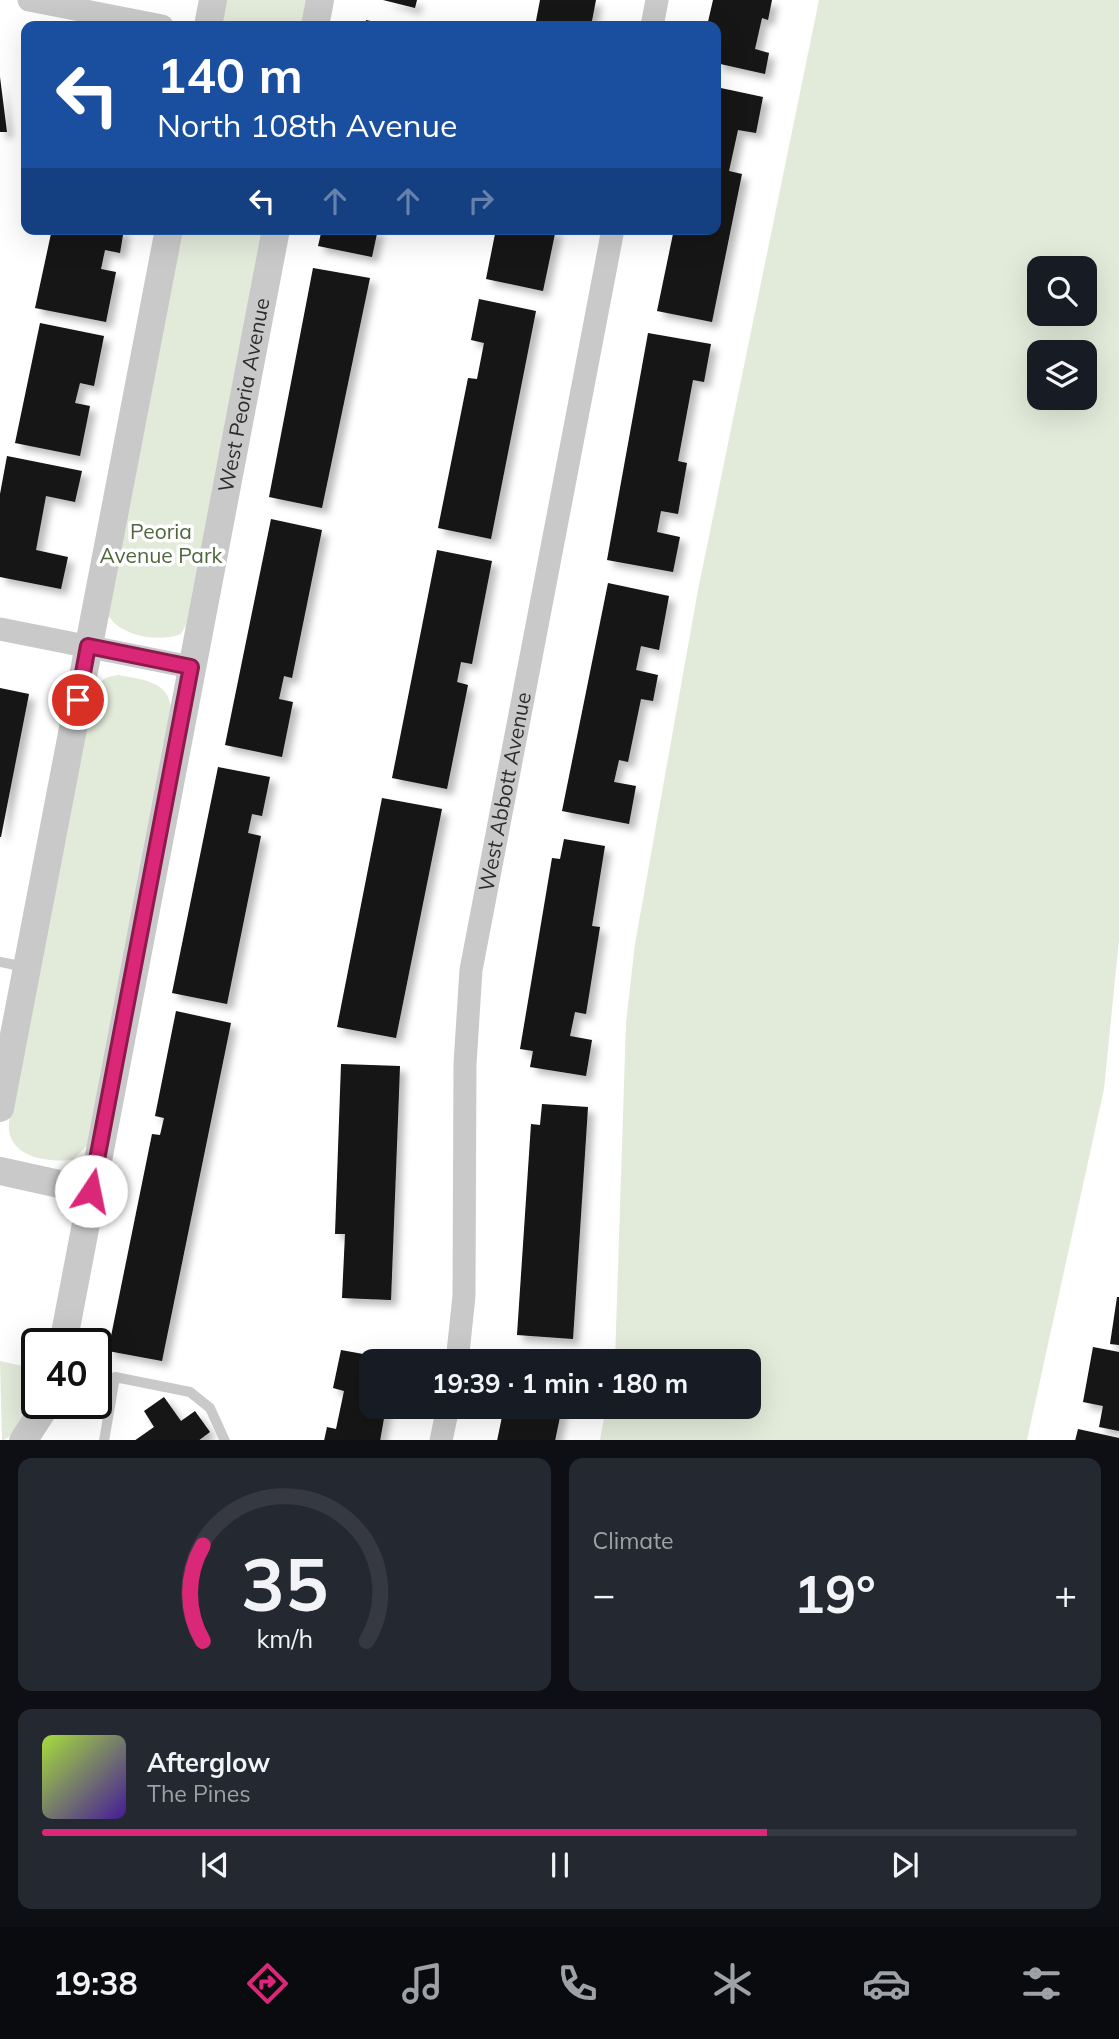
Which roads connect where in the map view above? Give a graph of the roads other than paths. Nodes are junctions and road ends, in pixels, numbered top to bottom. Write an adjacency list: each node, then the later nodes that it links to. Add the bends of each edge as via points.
1 (29, 0): 5 (street)
2 (213, 0): 6 (street)
3 (320, 0): 7 (street)
4 (657, 0): 8 (street)
5 (136, 21)
6 (209, 21)
7 (316, 21)
8 (653, 21)
9 (168, 235): 13 (street)
10 (275, 235): 14 (street, West Peoria Avenue)
11 (612, 235): 21 (street, West Abbott Avenue, via 471,970 465,1053 466,1255)
12 (0, 629): 13 (street)
13 (88, 646): 14 (street); 16 (street)
14 (191, 667): 19 (street, West Peoria Avenue)
15 (0, 962): 16 (lane)
16 (27, 968): 17 (street)
17 (1, 1096)
18 (0, 1171): 19 (street)
19 (91, 1191): 20 (street, West Peoria Avenue)
20 (66, 1328)
21 (458, 1349)
22 (37, 1419): 24 (street)
23 (446, 1419): 27 (street)
24 (23, 1440)
25 (104, 1440): 26 (lane, via 115,1377 190,1392 210,1408)
26 (225, 1440)
27 (442, 1440)

